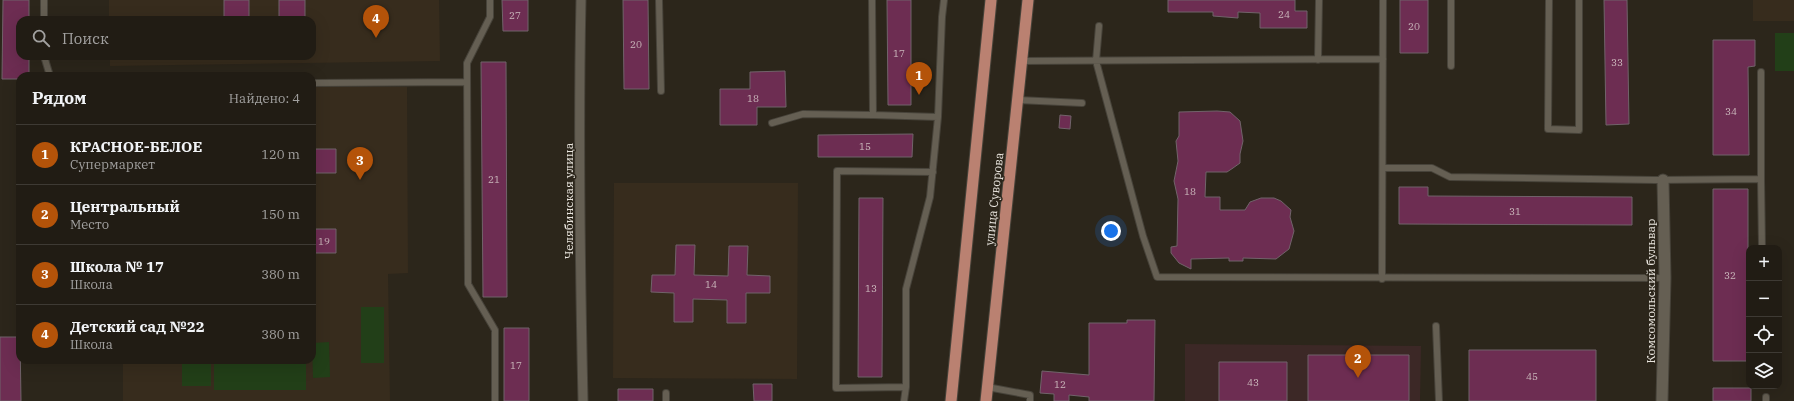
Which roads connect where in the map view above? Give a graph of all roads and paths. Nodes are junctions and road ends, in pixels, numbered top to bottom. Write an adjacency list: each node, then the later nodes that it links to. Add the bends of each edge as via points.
1 (44, 0): 14 (lane)
2 (490, 0): 24 (lane, via 490,17 467,63)
3 (581, 0): 44 (street, Челябинская улица, via 579,109)
4 (659, 0): 26 (lane)
5 (872, 0): 29 (lane)
6 (944, 0): 30 (lane)
7 (992, 0): 47 (main road, улица Суворова)
8 (1028, 0): 20 (main road, улица Суворова)
9 (1319, 0): 19 (lane)
10 (1383, 0): 16 (lane)
11 (1451, 0): 21 (lane)
12 (1549, 0): 13 (lane, via 1548,129 1579,130)
13 (1579, 0)
14 (44, 16)
15 (1099, 26): 18 (lane)
16 (1383, 59): 19 (lane); 32 (lane)
17 (45, 60): 22 (lane)
18 (1096, 60): 19 (lane); 20 (lane); 38 (lane, via 1143,236 1157,277)
19 (1318, 60)
20 (1021, 61): 27 (main road, улица Суворова)
21 (1451, 66)
22 (49, 72)
23 (1761, 72): 34 (lane)
24 (467, 82): 25 (lane); 43 (lane, via 468,284 495,330)
25 (316, 83)
26 (661, 91)
27 (1018, 100): 28 (lane); 41 (main road, улица Суворова)
28 (1082, 103)
29 (873, 115): 30 (lane); 31 (lane, via 803,114)
30 (938, 117): 33 (lane)
31 (772, 123)
32 (1383, 168): 35 (lane, via 1432,168 1450,177); 38 (lane)
33 (933, 172): 40 (lane, via 930,197 906,289); 40 (lane, via 837,171 836,388)
34 (1761, 179): 35 (lane); 36 (lane)
35 (1663, 180): 37 (street, Комсомольский бульвар)
36 (1762, 245)
37 (1665, 278): 38 (lane); 51 (street, Комсомольский бульвар)
38 (1382, 279)
39 (1436, 326): 50 (lane)
40 (906, 387): 46 (lane)
41 (987, 387): 48 (main road, улица Суворова); 49 (lane, via 1030,396)
42 (666, 393): 45 (lane)
43 (495, 401)
44 (583, 401)
45 (666, 401)
46 (904, 401)
47 (951, 401)
48 (986, 401)
49 (1030, 401)
50 (1439, 401)
51 (1662, 401)

